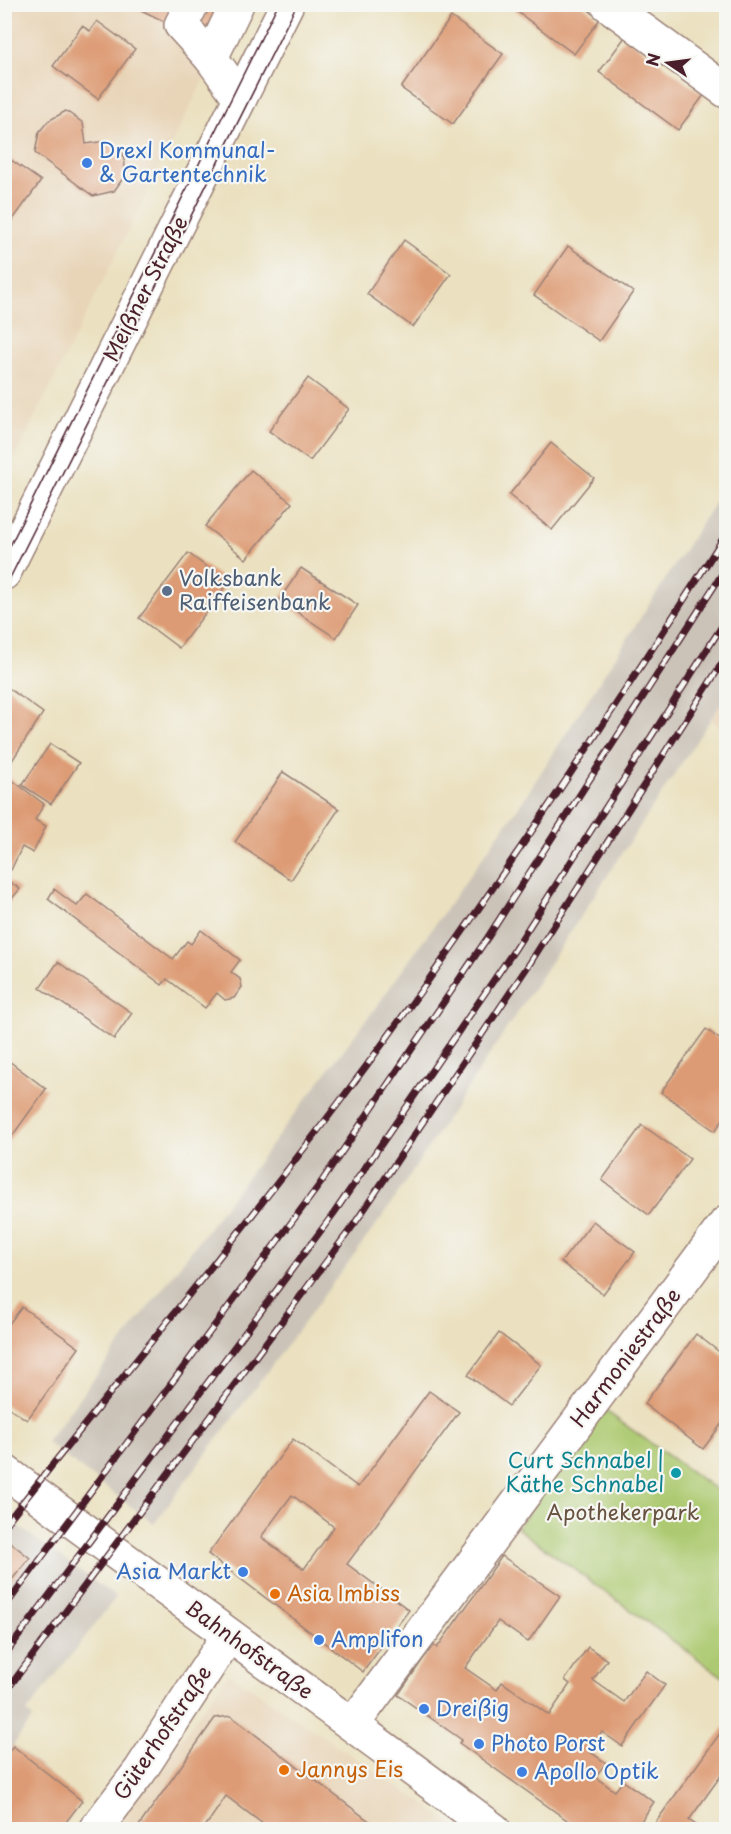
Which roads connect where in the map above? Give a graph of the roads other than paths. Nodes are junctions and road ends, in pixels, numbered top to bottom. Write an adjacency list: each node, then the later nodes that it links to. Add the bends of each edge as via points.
1 (192, 4): 5 (street, via 181,26)
2 (237, 4): 5 (street)
3 (287, 4): 7 (street, Meißner Straße)
4 (607, 4): 6 (street)
5 (211, 58): 7 (street)
6 (726, 91)
7 (240, 98): 8 (street, Meißner Straße)
8 (4, 573)
9 (726, 1223): 12 (street, Harmoniestraße)
10 (4, 1471): 11 (street, Bahnhofstraße)
11 (228, 1636): 12 (street, Bahnhofstraße); 13 (street, Güterhofstraße, via 134,1779)
12 (353, 1724): 14 (street, Bahnhofstraße)
13 (95, 1830)
14 (494, 1830)

